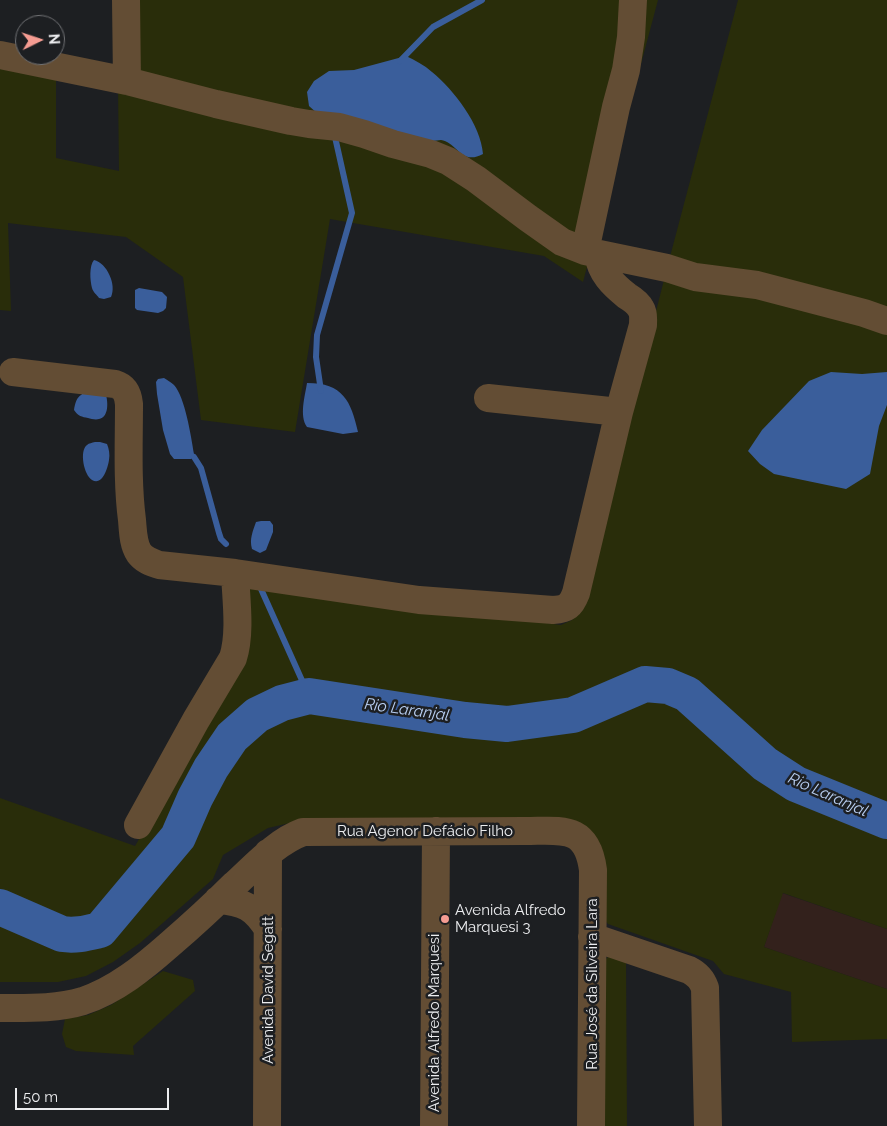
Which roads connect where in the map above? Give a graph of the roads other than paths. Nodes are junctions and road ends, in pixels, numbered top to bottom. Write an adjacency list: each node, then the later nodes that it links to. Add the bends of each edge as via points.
1 (126, 0): 4 (street)
2 (632, 0): 5 (street, via 626,70 616,107)
3 (0, 54): 4 (street)
4 (127, 81): 5 (street, via 244,110 339,127 430,154 461,169 562,242)
5 (592, 253): 6 (street, via 694,276 757,285); 9 (street, via 612,283 637,304 644,317)
6 (887, 321)
7 (12, 372): 10 (street, via 121,386 128,396 129,498 138,552 149,562 159,565)
8 (488, 398): 9 (street)
9 (619, 412): 10 (street, via 576,593 569,606 563,609 419,600)
10 (235, 573): 11 (street, via 237,634 233,658)
11 (138, 825)
12 (436, 831): 13 (street, Rua Agenor Defácio Filho, via 561,831); 14 (street, Rua Agenor Defácio Filho, via 303,832); 20 (street, Avenida Alfredo Marquesi)
13 (585, 843): 17 (street, Rua José da Silveira Lara, via 593,870)
14 (268, 853): 15 (street, Rua Agenor Defácio Filho); 16 (street, Avenida David Segatt)
15 (218, 900): 16 (street, via 248,907 260,916); 18 (street, Rua Agenor Defácio Filho, via 142,968 102,994 57,1006)
16 (268, 929): 19 (street, Avenida David Segatt)
17 (592, 936): 21 (street, Rua José da Silveira Lara); 22 (street, via 689,970 696,973 703,983)
18 (0, 1008)
19 (267, 1126)
20 (434, 1126)
21 (591, 1126)
22 (708, 1126)

